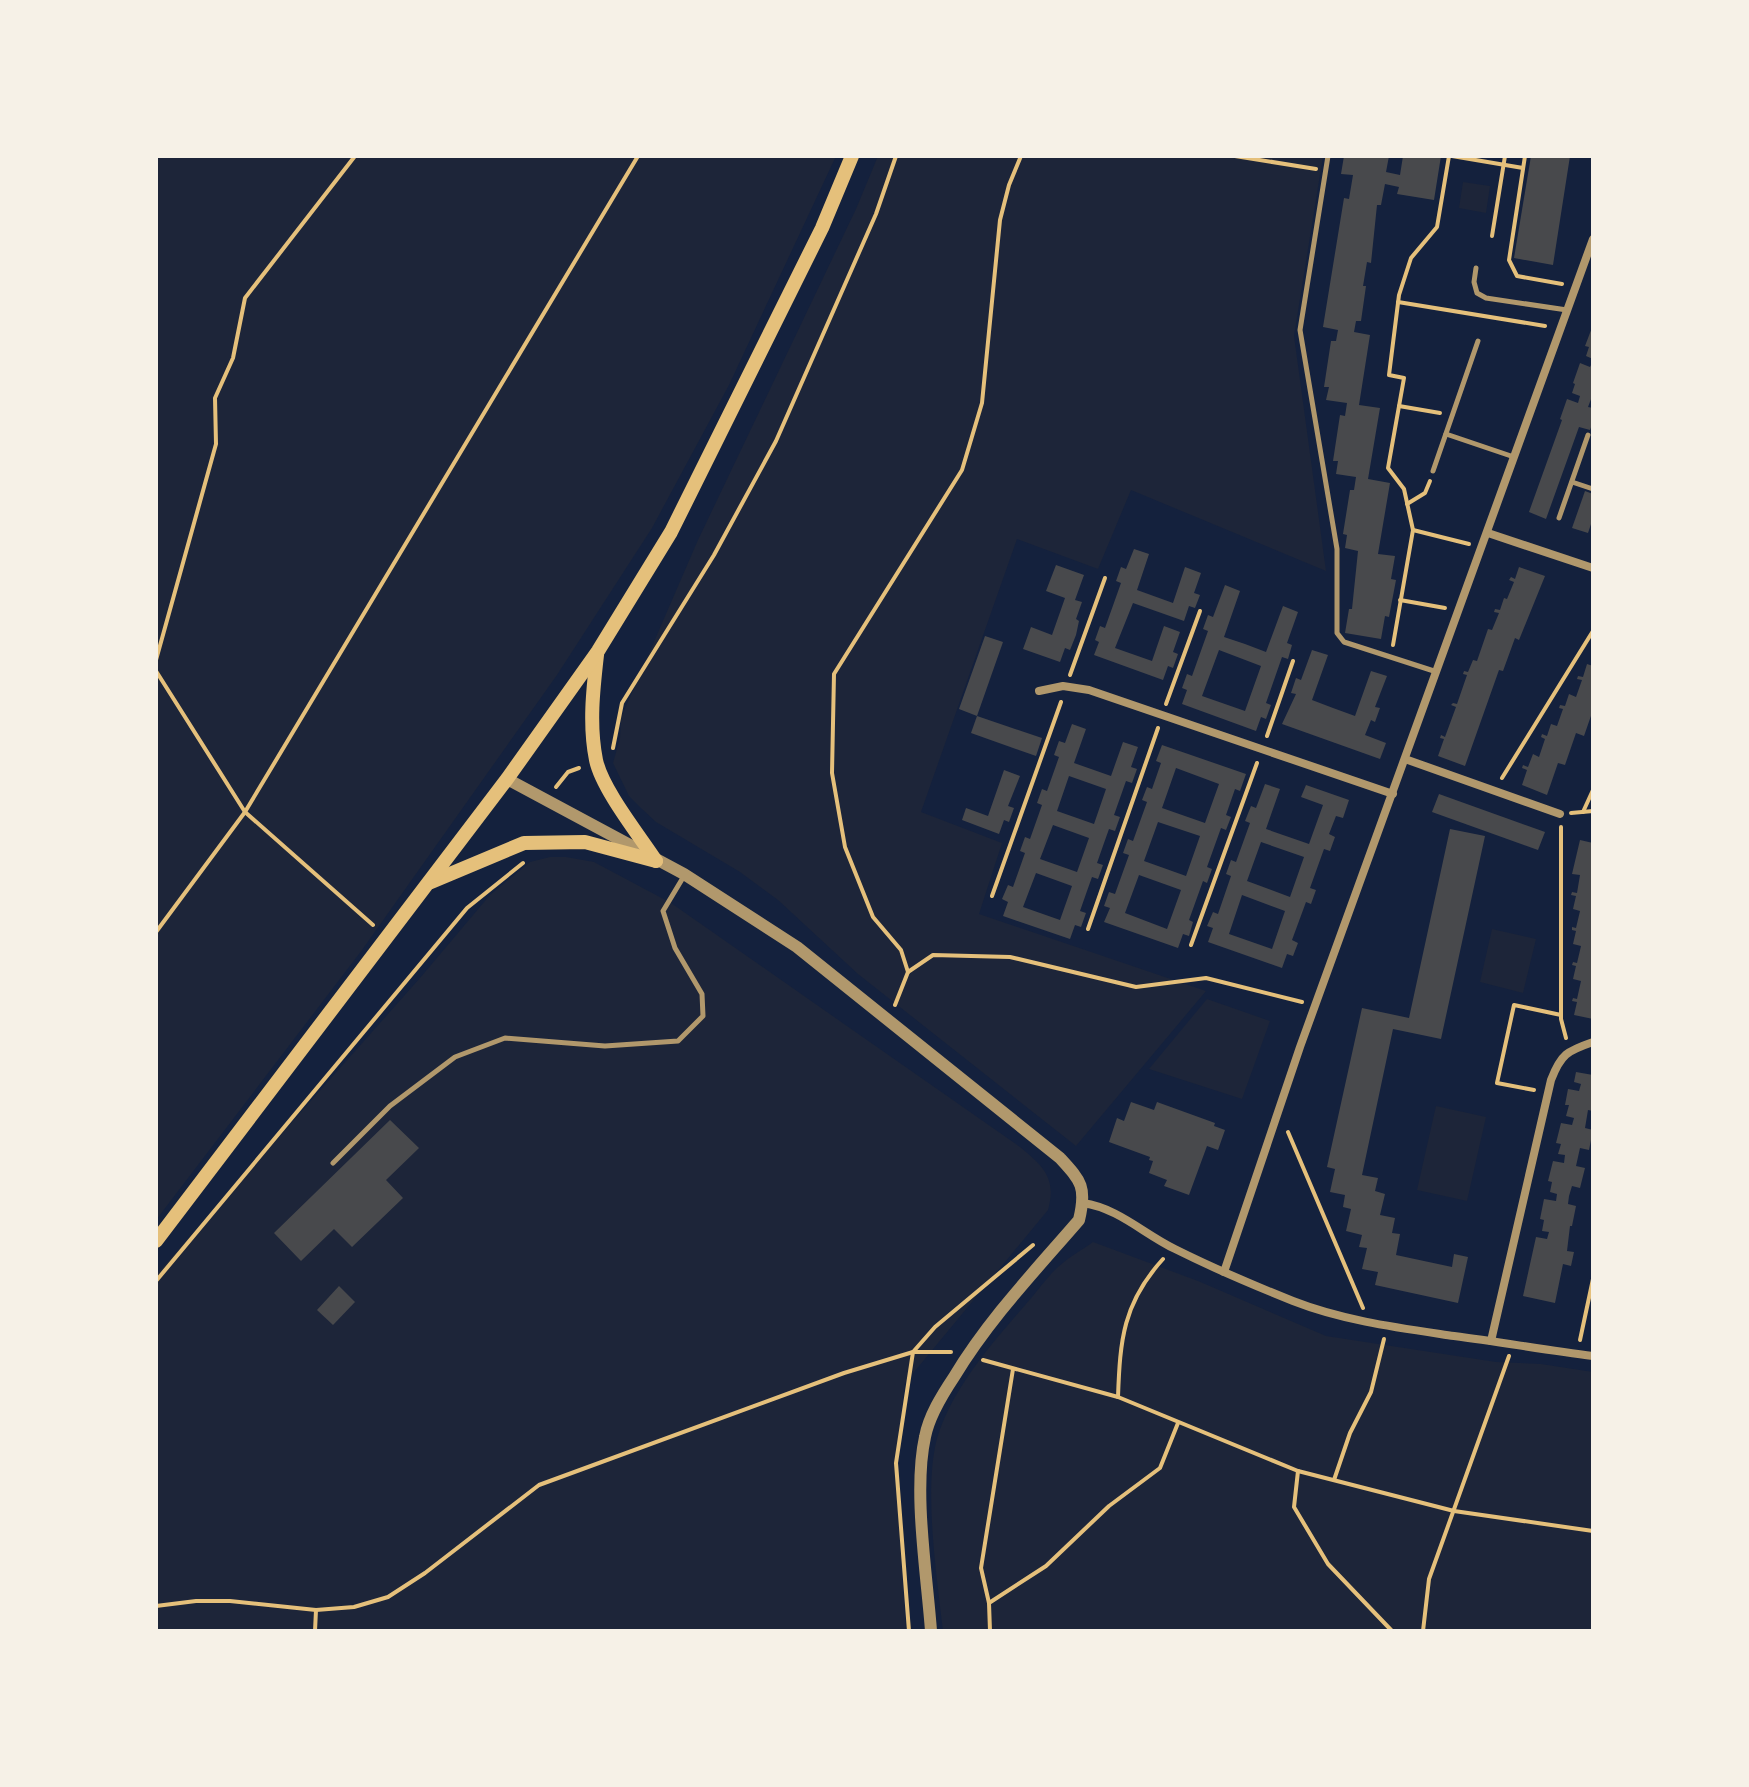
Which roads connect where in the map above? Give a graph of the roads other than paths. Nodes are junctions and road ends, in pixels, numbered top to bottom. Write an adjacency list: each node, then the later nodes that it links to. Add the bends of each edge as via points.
1 (852, 156): 16 (main road, via 822,228 671,532)
2 (1328, 156): 17 (lane, via 1300,330 1337,549 1337,633 1344,642)
3 (1593, 239): 5 (street)
4 (1476, 268): 5 (lane, via 1477,293 1486,298)
5 (1568, 310): 9 (street)
6 (1478, 341): 7 (lane)
7 (1446, 434): 9 (lane); 10 (lane)
8 (1588, 435): 11 (lane)
9 (1515, 458): 14 (street)
10 (1433, 471)
11 (1572, 482): 12 (lane); 13 (lane)
12 (1593, 489)
13 (1559, 518)
14 (1488, 533): 15 (street); 17 (street)
15 (1593, 568)
16 (598, 651): 20 (main road); 23 (main road, via 591,708 596,762)
17 (1437, 672): 19 (street)
18 (1039, 691): 21 (street, via 1066,686 1089,690)
19 (1405, 759): 21 (street); 22 (street)
20 (507, 779): 23 (street); 25 (main road)
21 (1393, 794): 30 (street)
22 (1560, 814)
23 (656, 861): 24 (street); 25 (main road, via 585,842 524,843)
24 (684, 874): 27 (lane, via 663,911 675,948 702,994 703,1016 678,1041 605,1046 505,1038 455,1057 390,1106); 28 (street, via 797,947 1060,1158 1080,1180)
25 (430, 883): 29 (main road)
26 (1593, 1042): 31 (street, via 1558,1061)
27 (333, 1163)
28 (1083, 1203): 30 (street, via 1117,1213 1173,1249); 33 (street, via 1079,1220 967,1355 925,1434 920,1469)
29 (156, 1241)
30 (1224, 1272): 31 (street, via 1337,1315)
31 (1491, 1341): 32 (street)
32 (1593, 1356)
33 (931, 1631)

